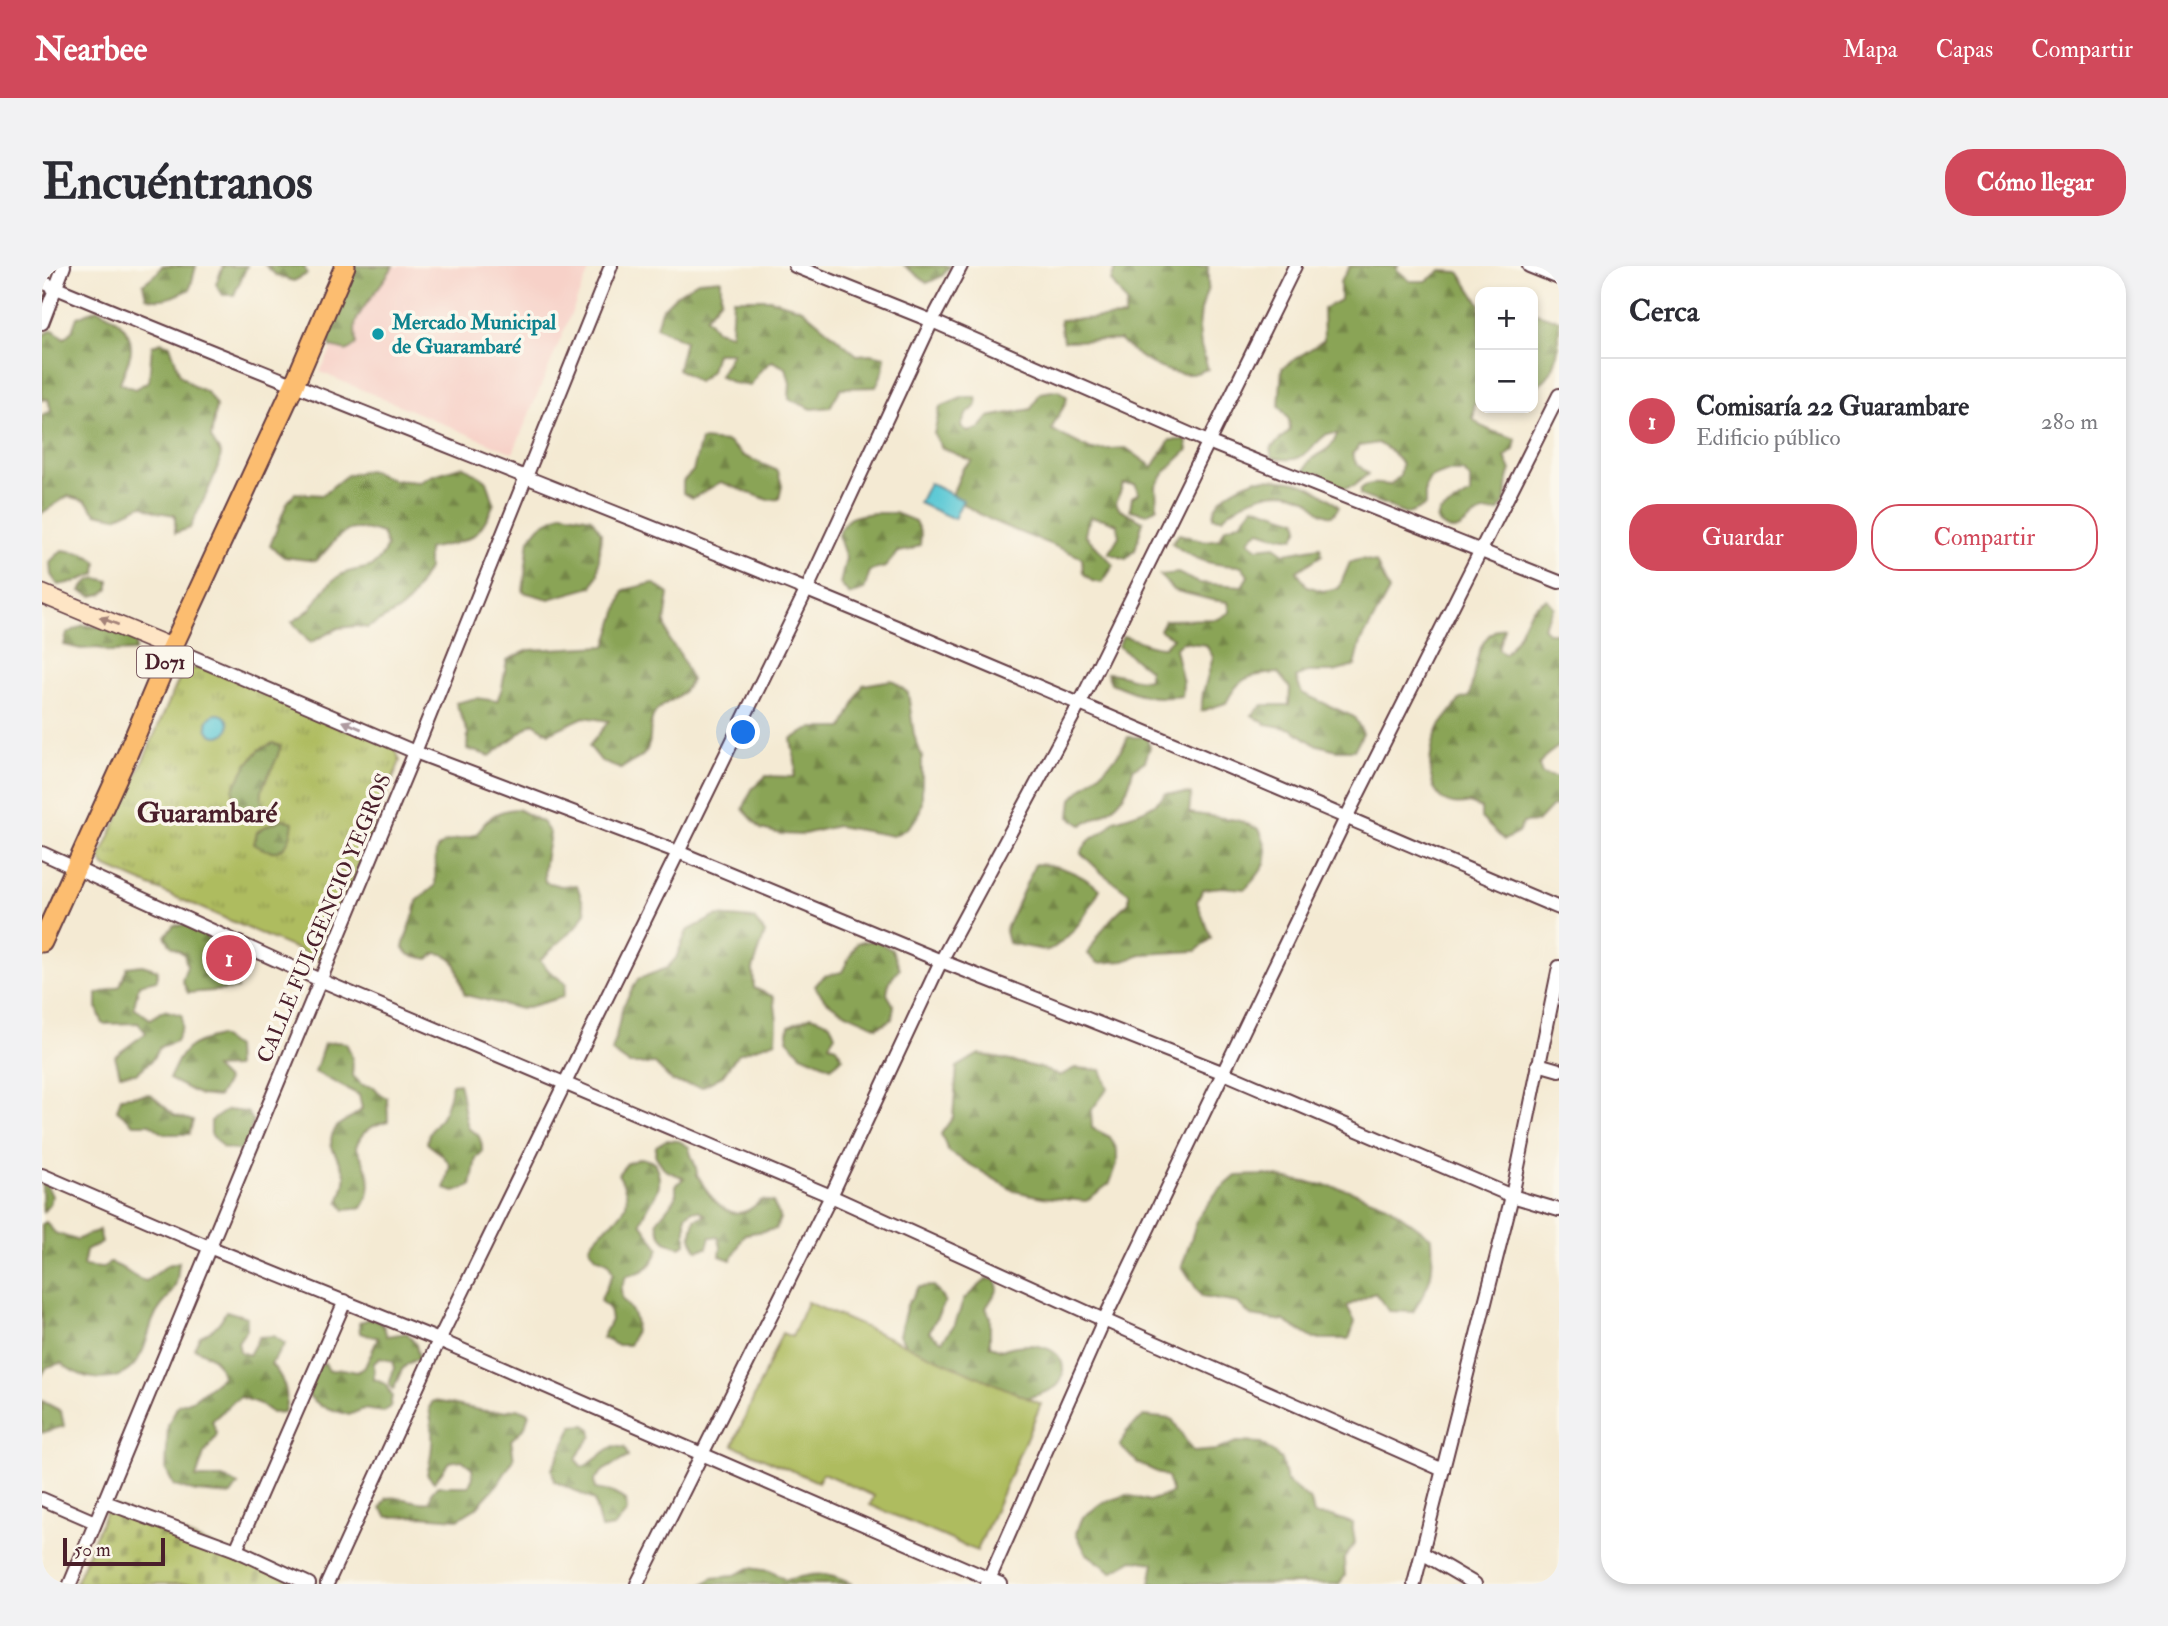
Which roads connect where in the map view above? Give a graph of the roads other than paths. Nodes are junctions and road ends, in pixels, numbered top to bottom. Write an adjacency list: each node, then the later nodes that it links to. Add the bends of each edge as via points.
1 (64, 266): 10 (street)
2 (345, 266): 13 (main road, D071)
3 (611, 266): 16 (street, CALLE FULGENCIO YEGROS)
4 (794, 266): 11 (street)
5 (961, 266): 11 (street)
6 (1295, 266): 15 (street)
7 (1529, 266): 8 (street)
8 (1559, 278)
9 (42, 282): 10 (street)
10 (56, 288): 12 (street); 13 (street)
11 (932, 321): 15 (street); 19 (street)
12 (42, 323)
13 (294, 385): 16 (street); 21 (main road, D071)
14 (1559, 395): 17 (street)
15 (1208, 442): 17 (street); 22 (street)
16 (524, 477): 19 (street); 23 (street, CALLE FULGENCIO YEGROS)
17 (1482, 551): 18 (street); 24 (street)
18 (1559, 582)
19 (807, 589): 22 (street); 25 (street)
20 (42, 594): 21 (main road, one-way to 20)
21 (172, 648): 23 (street, one-way to 21); 27 (main road, D071)
22 (1080, 703): 24 (street); 30 (street)
23 (415, 752): 25 (street); 32 (street, CALLE FULGENCIO YEGROS)
24 (1346, 818): 28 (street); 35 (street)
25 (678, 852): 30 (street); 36 (street)
26 (42, 853): 27 (street)
27 (75, 867): 29 (main road, D071); 32 (street)
28 (1559, 908)
29 (42, 942)
30 (941, 961): 35 (street); 38 (street)
31 (1559, 967): 33 (street)
32 (320, 980): 36 (street); 41 (street, CALLE FULGENCIO YEGROS)
33 (1538, 1064): 34 (street); 39 (street)
34 (1559, 1070)
35 (1224, 1073): 39 (street); 43 (street)
36 (563, 1083): 38 (street); 44 (street)
37 (42, 1175): 41 (street)
38 (831, 1196): 43 (street); 45 (street)
39 (1512, 1196): 40 (street); 46 (street)
40 (1559, 1210)
41 (209, 1247): 42 (street); 48 (street, CALLE FULGENCIO YEGROS)
42 (345, 1301): 44 (street); 50 (street)
43 (1104, 1320): 46 (street); 52 (street)
44 (439, 1340): 45 (street); 55 (street)
45 (701, 1454): 52 (street); 56 (street)
46 (1443, 1470): 51 (street)
47 (42, 1499): 49 (street)
48 (105, 1502): 49 (street, CALLE FULGENCIO YEGROS); 50 (street)
49 (95, 1522): 53 (street, CALLE FULGENCIO YEGROS)
50 (236, 1550): 54 (street)
51 (1422, 1553): 57 (street); 58 (street)
52 (992, 1582)
53 (70, 1584)
54 (309, 1584)
55 (327, 1584)
56 (637, 1584)
57 (1414, 1584)
58 (1475, 1584)

